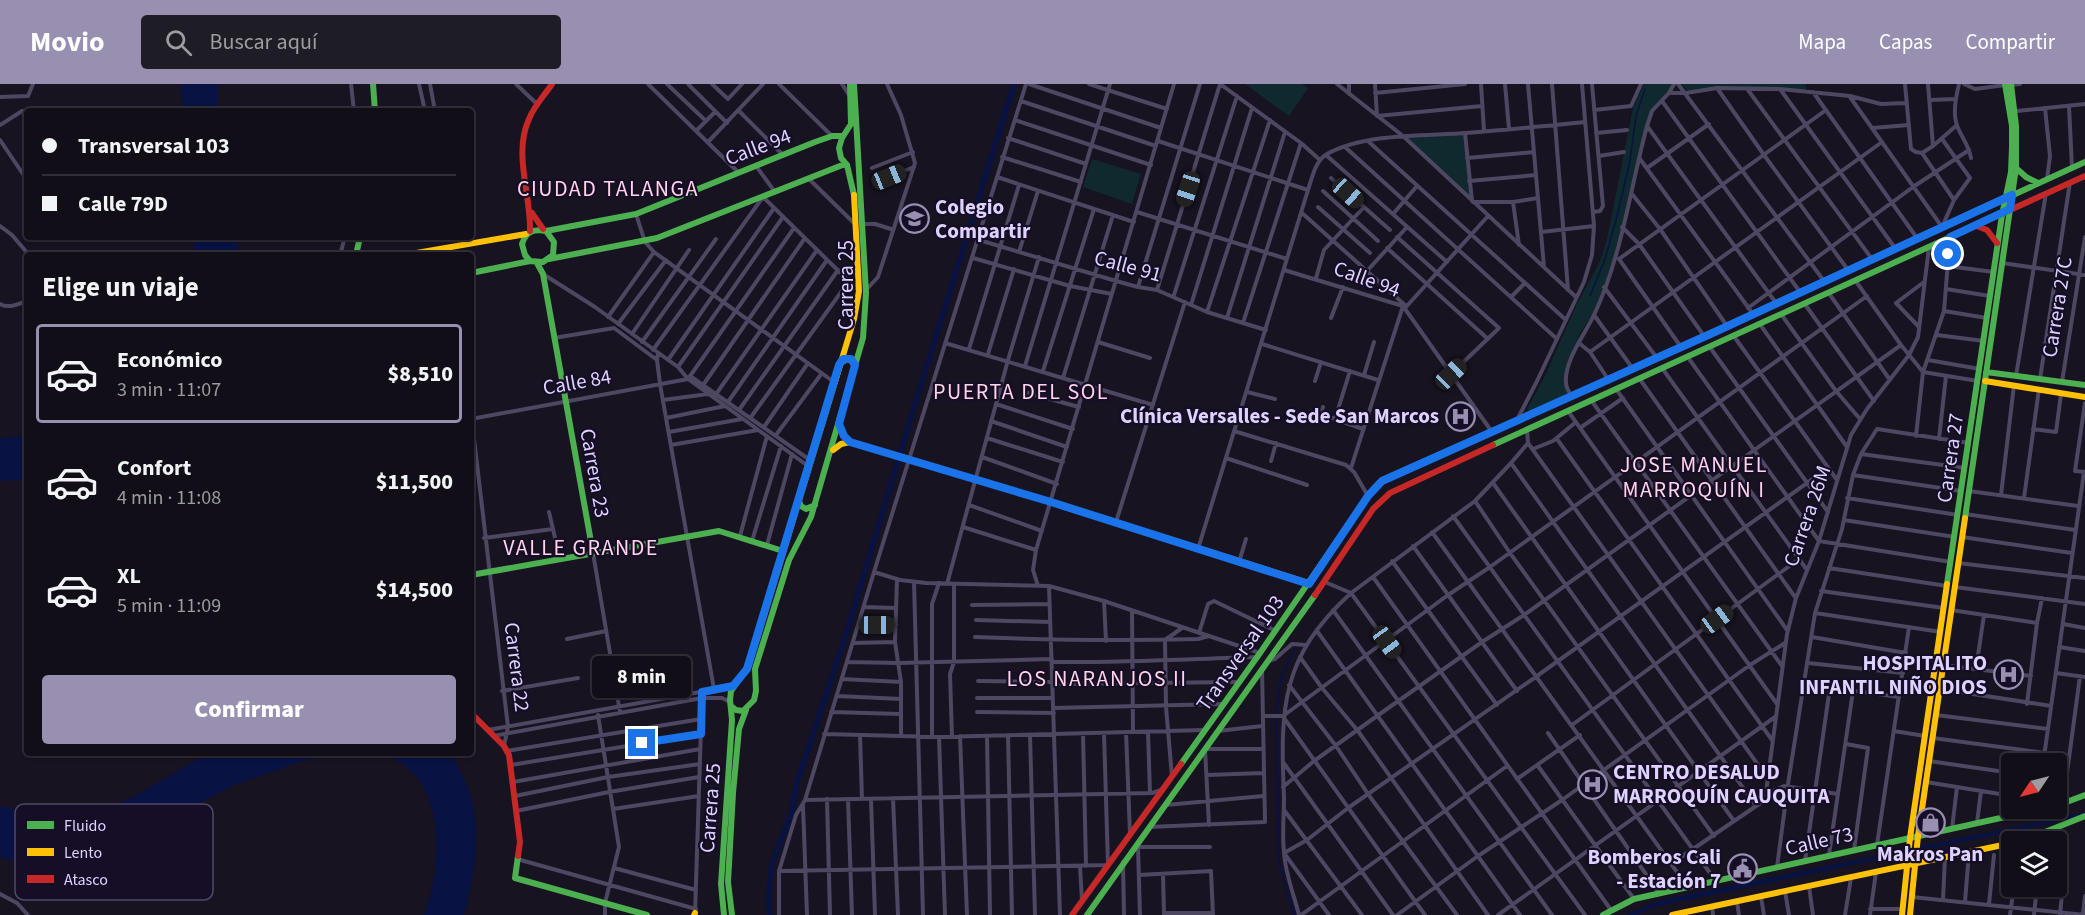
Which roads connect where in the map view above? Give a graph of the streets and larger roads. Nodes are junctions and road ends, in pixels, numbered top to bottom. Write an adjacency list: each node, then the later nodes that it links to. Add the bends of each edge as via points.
1 (33, 84): 59 (street, via 28,96)
2 (351, 84): 69 (street)
3 (374, 84): 70 (street)
4 (419, 84): 71 (street)
5 (430, 84): 72 (street)
6 (516, 84): 66 (street)
7 (552, 84): 66 (street)
8 (648, 84): 102 (street)
9 (667, 84): 86 (street)
10 (688, 84): 82 (street)
11 (712, 84): 12 (street, via 728,99)
12 (742, 84)
13 (763, 84): 77 (street)
14 (779, 84): 108 (street)
15 (842, 84): 56 (street)
16 (850, 84): 56 (street)
17 (855, 84): 118 (street)
18 (887, 84): 126 (street, via 896,99)
19 (1027, 84): 62 (street); 73 (street)
20 (1089, 84): 50 (street)
21 (1110, 84): 50 (street)
22 (1168, 84): 44 (street)
23 (1200, 84): 124 (street)
24 (1220, 84): 57 (street); 131 (street)
25 (1336, 84): 55 (street)
26 (1348, 84): 55 (street)
27 (1375, 84): 52 (street)
28 (1465, 84): 52 (street)
29 (1481, 84): 67 (street)
30 (1505, 84): 100 (street)
31 (1528, 84): 97 (street)
32 (1552, 84): 91 (street)
33 (1582, 84): 34 (street); 87 (street)
34 (1587, 84)
35 (1592, 84): 78 (street)
36 (1641, 84): 78 (street, via 1631,106)
37 (1676, 84): 53 (street); 54 (street)
38 (1808, 84): 51 (street)
39 (1905, 84): 64 (street)
40 (1929, 84): 61 (street)
41 (1959, 84): 60 (street)
42 (1964, 84): 46 (street)
43 (2020, 84): 45 (street)
44 (1174, 85): 76 (street)
45 (2008, 85): 46 (street); 81 (street, Carrera 27); 187 (street, Carrera 27, via 2012,126)
46 (1975, 86)
47 (1717, 88): 48 (street); 54 (street); 134 (street)
48 (1748, 89): 49 (street); 114 (street)
49 (1780, 89): 51 (street); 92 (street)
50 (1108, 90): 73 (street); 76 (street)
51 (1810, 92): 58 (street); 79 (street)
52 (1375, 93): 83 (street)
53 (1669, 93): 54 (street); 63 (street)
54 (1686, 93): 90 (street)
55 (1349, 94): 83 (street)
56 (849, 95): 107 (street, via 851,121)
57 (1237, 96): 74 (street); 141 (street)
58 (1850, 96): 64 (street, via 1881,104); 99 (street)
59 (0, 97)
60 (1955, 99): 61 (street); 93 (street)
61 (1930, 100): 122 (street)
62 (1021, 101): 84 (street); 96 (street)
63 (1662, 101): 94 (street, via 1652,111); 110 (street)
64 (1906, 103): 95 (street)
65 (2085, 104): 68 (street)
66 (538, 105): 207 (street, via 527,122 522,143)
67 (1482, 106): 83 (street); 103 (street)
68 (2069, 106): 75 (street); 155 (street)
69 (354, 108)
70 (375, 108)
71 (424, 108)
72 (434, 108)
73 (1103, 108): 96 (street); 98 (street)
74 (1252, 108): 85 (street); 150 (street)
75 (2045, 108): 81 (street); 169 (street, via 2050,156)
76 (1167, 109): 98 (street)
77 (738, 110): 88 (street); 132 (street)
78 (1594, 110): 106 (street)
79 (1826, 110): 92 (street); 138 (street)
80 (24, 111): 89 (street)
81 (2017, 111): 154 (street, Carrera 27)
82 (716, 112): 86 (street); 88 (street)
83 (1377, 116): 109 (street)
84 (1015, 120): 111 (street); 121 (street)
85 (1270, 120): 104 (street); 157 (street)
86 (706, 121): 102 (street)
87 (1585, 122): 91 (street); 205 (street)
88 (727, 123): 115 (street)
89 (0, 124)
90 (1709, 124): 110 (street); 156 (street)
91 (1555, 125): 97 (street); 232 (street)
92 (1806, 125): 114 (street); 158 (street)
93 (1957, 125): 112 (street); 125 (street)
94 (1647, 126): 129 (street); 142 (street)
95 (1909, 126): 99 (street); 130 (street, via 1911,149)
96 (1097, 127): 119 (street); 121 (street)
97 (1532, 127): 100 (street); 127 (street)
98 (1161, 128): 119 (street)
99 (1872, 128): 117 (street)
100 (1509, 129): 103 (street)
101 (1628, 130): 106 (street)
102 (696, 131): 115 (street)
103 (1484, 131): 105 (street)
104 (1285, 132): 120 (street); 168 (street)
105 (1465, 133): 109 (street); 137 (street)
106 (1596, 133): 135 (street)
107 (845, 135): 108 (street, Calle 94); 118 (street, via 853,135); 147 (street, via 839,148)
108 (832, 136): 132 (street, Calle 94)
109 (1402, 136): 116 (street); 195 (street)
110 (1689, 137): 129 (street); 176 (street)
111 (1008, 138): 136 (street); 146 (street)
112 (1942, 139): 122 (street); 143 (street)
113 (0, 140): 162 (street)
114 (1785, 141): 134 (street); 179 (street)
115 (708, 142): 160 (street)
116 (1369, 142): 123 (street); 177 (street)
117 (1882, 142): 138 (street); 178 (street)
118 (858, 143): 140 (street)
119 (1157, 143): 124 (street); 148 (street)
120 (1301, 143): 144 (street); 174 (street)
121 (1092, 145): 146 (street); 148 (street)
122 (1933, 146): 130 (street)
123 (1345, 147): 133 (street); 193 (street)
124 (1181, 149): 131 (street); 217 (street)
125 (1969, 150): 139 (street); 143 (street)
126 (913, 152): 151 (street); 152 (street)
127 (1534, 152): 137 (street); 161 (street)
128 (1624, 152): 135 (street)
129 (1668, 152): 153 (street); 191 (street)
130 (1922, 153): 159 (street)
131 (1200, 154): 141 (street); 220 (street)
132 (783, 155): 149 (street, Calle 94)
133 (1326, 155): 144 (street); 210 (street)
134 (1764, 155): 156 (street); 197 (street)
135 (1599, 156): 205 (street, via 1603,206)
136 (1002, 157): 165 (street); 171 (street)
137 (1467, 158): 170 (street)
138 (1859, 158): 158 (street); 198 (street)
139 (1971, 158)
140 (858, 159): 147 (street); 221 (street, Carrera 25)
141 (1217, 159): 150 (street); 230 (street)
142 (1640, 159): 153 (street); 186 (street)
143 (1956, 159): 159 (street); 192 (street, via 1969,180)
144 (1320, 160): 181 (street)
145 (2085, 162): 155 (street, Transversal 103)
146 (1086, 164): 171 (street)
147 (846, 165): 167 (street); 221 (street, Carrera 25)
148 (1151, 165): 204 (street)
149 (756, 166): 160 (street, Calle 94); 184 (street)
150 (1235, 166): 157 (street); 240 (street)
151 (915, 167): 164 (street); 325 (street, via 878,277)
152 (872, 168)
153 (1647, 168): 212 (street)
154 (2016, 168): 172 (street); 187 (street, Carrera 27)
155 (2072, 168): 169 (street, Transversal 103)
156 (1744, 170): 176 (street); 215 (street)
157 (1253, 172): 168 (street); 250 (street)
158 (1839, 172): 179 (street); 216 (street)
159 (1935, 172): 178 (street); 192 (street)
160 (739, 173): 209 (street, Calle 94)
161 (1536, 175): 170 (street); 189 (street)
162 (24, 176)
163 (2085, 176): 173 (street, Transversal 103)
164 (889, 177)
165 (997, 177): 175 (street); 248 (street)
166 (1331, 178): 200 (street)
167 (809, 179): 184 (street); 221 (street)
168 (1271, 179): 174 (street); 257 (street)
169 (2047, 179): 172 (street, Transversal 103)
170 (1469, 181): 195 (street)
171 (1081, 182): 194 (street)
172 (2038, 183): 180 (street, Transversal 103)
173 (2070, 183): 185 (street, Transversal 103); 298 (street)
174 (1288, 184): 181 (street); 270 (street)
175 (1019, 185): 182 (street); 256 (street)
176 (1723, 185): 191 (street); 238 (street)
177 (1418, 186): 193 (street); 241 (street)
178 (1913, 187): 198 (street); 227 (street)
179 (1818, 188): 197 (street); 239 (street)
180 (2027, 189): 187 (street, Transversal 103); 190 (street, via 2025,197)
181 (1308, 190): 208 (street)
182 (1038, 191): 194 (street); 269 (street)
183 (1323, 191): 218 (street)
184 (776, 193): 188 (street)
185 (2046, 193): 190 (street, Transversal 103); 290 (street)
186 (1632, 194): 226 (street); 233 (street)
187 (2009, 196): 203 (street, Carrera 27); 206 (street, Carrera 27); 227 (street, Transversal 103)
188 (763, 197): 201 (street); 252 (street); 319 (street)
189 (1538, 198): 196 (street); 237 (street)
190 (2032, 199): 203 (street, Transversal 103)
191 (1702, 200): 212 (street); 258 (street)
192 (1954, 200): 227 (street)
193 (1404, 201): 210 (street); 263 (street)
194 (1076, 202): 202 (street); 286 (street)
195 (1473, 202): 196 (street); 213 (street)
196 (1513, 202): 254 (street)
197 (1798, 202): 215 (street); 259 (street)
198 (1892, 203): 216 (street); 246 (street)
199 (1318, 207): 231 (street)
200 (1364, 207): 218 (street); 235 (street)
201 (774, 208): 214 (street); 334 (street)
202 (1094, 209): 211 (street); 292 (street)
203 (2010, 209): 206 (street, Transversal 103); 287 (street, Carrera 27)
204 (1137, 212): 217 (street); 219 (street)
205 (1593, 212): 225 (street)
206 (2003, 212): 222 (street, Transversal 103); 255 (street, Carrera 27)
207 (532, 213): 234 (street); 236 (street)
208 (1302, 213): 249 (street); 275 (street)
209 (636, 214): 234 (street, Calle 94); 252 (street)
210 (1393, 214): 224 (street)
211 (1113, 215): 219 (street); 304 (street)
212 (1682, 215): 233 (street); 284 (street)
213 (1488, 216): 241 (street); 254 (street)
214 (783, 217): 228 (street); 342 (street)
215 (1778, 217): 238 (street); 285 (street)
216 (1873, 217): 239 (street); 262 (street)
217 (1158, 218): 220 (street); 321 (street)
218 (1353, 219): 231 (street); 251 (street)
219 (1134, 222): 315 (street)
220 (1176, 224): 230 (street); 326 (street)
221 (859, 225): 229 (street); 325 (street, Carrera 25)
222 (1974, 225): 243 (street, Transversal 103); 255 (street, via 1987,230)
223 (0, 226): 266 (street)
224 (1407, 226): 242 (street); 283 (street)
225 (1594, 226): 232 (street); 339 (street, via 1588,269)
226 (1622, 227): 253 (street); 276 (street)
227 (1942, 227): 246 (street, Transversal 103)
228 (794, 228): 245 (street); 353 (street)
229 (891, 229)
230 (1195, 229): 240 (street); 335 (street)
231 (1343, 229): 249 (street); 271 (street)
232 (1564, 229): 237 (street); 327 (street)
233 (1660, 229): 253 (street); 310 (street)
234 (545, 230): 236 (street); 278 (street, via 555,244)
235 (1390, 231)
236 (528, 232): 267 (street); 282 (street, via 522,252)
237 (1541, 232): 293 (street)
238 (1757, 232): 258 (street); 307 (street)
239 (1852, 232): 259 (street); 277 (street)
240 (1213, 235): 250 (street); 347 (street)
241 (1471, 235): 263 (street); 318 (street)
242 (1397, 237): 261 (street); 302 (street)
243 (1950, 237): 260 (street, Transversal 103); 289 (street)
244 (2085, 237): 305 (street, Carrera 27C)
245 (805, 238): 265 (street); 365 (street)
246 (1917, 238): 262 (street, Transversal 103)
247 (716, 239): 308 (street)
248 (979, 240): 256 (street, Calle 91); 274 (street)
249 (1333, 240): 299 (street); 309 (street, via 1324,250)
250 (1231, 241): 257 (street); 355 (street)
251 (1378, 241)
252 (645, 242): 268 (street); 278 (street)
253 (1639, 244): 276 (street); 329 (street)
254 (1519, 245): 293 (street)
255 (1998, 245): 301 (street, Carrera 27)
256 (1001, 246): 269 (street, Calle 91); 288 (street)
257 (1249, 247): 270 (street); 361 (street)
258 (1736, 247): 284 (street); 330 (street)
259 (1832, 247): 285 (street); 297 (street)
260 (1929, 247): 272 (street, Transversal 103); 281 (street, Carrera 26M)
261 (1388, 248): 299 (street); 317 (street)
262 (1895, 248): 277 (street, Transversal 103)
263 (1458, 249): 283 (street); 338 (street)
264 (689, 250): 291 (street)
265 (817, 250): 280 (street); 375 (street)
266 (26, 252)
267 (421, 252)
268 (654, 252): 279 (street); 360 (street)
269 (1019, 252): 273 (street, Calle 91)
270 (1267, 252): 275 (street); 368 (street)
271 (1370, 253)
272 (1914, 253): 281 (street); 313 (street, Transversal 103)
273 (1039, 257): 286 (street, Calle 91); 306 (street)
274 (973, 258): 288 (street); 391 (street)
275 (1287, 259): 296 (street)
276 (1617, 259): 323 (street); 348 (street)
277 (1872, 259): 297 (street, Transversal 103)
278 (548, 260): 282 (street); 303 (street, Carrera 23)
279 (666, 260): 291 (street); 370 (street)
280 (827, 260): 295 (street); 382 (street)
281 (1927, 261): 316 (street, Carrera 26M)
282 (534, 262): 300 (street); 303 (street, Carrera 23)
283 (1447, 262): 302 (street)
284 (1715, 262): 310 (street); 350 (street)
285 (1810, 262): 307 (street); 312 (street)
286 (1056, 263): 292 (street, Calle 91); 311 (street)
287 (2002, 263): 290 (street); 423 (street, Carrera 27)
288 (994, 265): 294 (street); 398 (street)
289 (1947, 266): 301 (street); 324 (street)
290 (2034, 267): 298 (street); 431 (street)
291 (677, 268): 308 (street); 377 (street)
292 (1075, 268): 304 (street, Calle 91); 320 (street)
293 (1544, 268): 327 (street)
294 (1014, 269): 306 (street); 402 (street)
295 (838, 270): 314 (street); 395 (street)
296 (1284, 270): 309 (street, Calle 94); 376 (street)
297 (1848, 270): 312 (street, Transversal 103)
298 (2057, 270): 305 (street); 437 (street)
299 (1367, 271): 349 (street)
300 (474, 272)
301 (1994, 272): 337 (street, Carrera 27)
302 (1437, 273): 317 (street); 384 (street, via 1499,328)
303 (543, 274): 360 (street); 381 (street, Carrera 23)
304 (1095, 274): 315 (street, Calle 91); 328 (street)
305 (2082, 274): 442 (street, Carrera 27C)
306 (1033, 276): 311 (street); 411 (street)
307 (1790, 276): 330 (street); 331 (street)
308 (689, 277): 319 (street); 386 (street)
309 (1316, 278): 322 (street, Calle 94)
310 (1694, 278): 329 (street); 371 (street)
311 (1051, 280): 320 (street); 417 (street)
312 (1824, 280): 331 (street, Transversal 103)
313 (1856, 280): 332 (street, Transversal 103); 336 (street)
314 (849, 281): 325 (street); 403 (street)
315 (1116, 282): 321 (street, Calle 91); 333 (street)
316 (1925, 282): 374 (street, Carrera 26M); 374 (street, via 1896,303)
317 (1427, 284): 349 (street); 384 (street)
318 (1524, 284): 338 (street); 366 (street)
319 (700, 285): 334 (street); 399 (street)
320 (1070, 286): 328 (street); 424 (street)
321 (1138, 287): 326 (street, Calle 91)
322 (1342, 287): 349 (street, Calle 94); 362 (street)
323 (1604, 287): 359 (street); 367 (street)
324 (1946, 289): 337 (street); 354 (street)
325 (863, 290): 416 (street, Carrera 25); 420 (street, Carrera 25, via 863,338)
326 (1157, 290): 335 (street, Calle 91)
327 (1569, 290): 339 (street)
328 (1089, 291): 333 (street); 434 (street)
329 (1673, 292): 348 (street); 380 (street)
330 (1768, 292): 344 (street); 350 (street)
331 (1800, 292): 340 (street, Transversal 103)
332 (1828, 292): 345 (street, Transversal 103); 356 (street)
333 (1112, 294): 387 (street)
334 (714, 295): 342 (street); 410 (street)
335 (1174, 296): 343 (street, Calle 91)
336 (1867, 296): 356 (street); 394 (street)
337 (1990, 296): 364 (street, Carrera 27)
338 (1511, 297): 385 (street)
339 (1576, 297): 366 (street)
340 (1783, 300): 344 (street, Transversal 103); 352 (street, via 1781,308)
341 (24, 302): 346 (street)
342 (724, 302): 353 (street); 418 (street)
343 (1185, 302): 347 (street, Calle 91); 470 (street)
344 (1776, 303): 351 (street, Transversal 103)
345 (1804, 303): 352 (street, Transversal 103); 373 (street)
346 (0, 304)
347 (1191, 305): 355 (street, Calle 91)
348 (1653, 306): 367 (street); 397 (street)
349 (1405, 307): 428 (street); 438 (street, Calle 94)
350 (1748, 308): 357 (street)
351 (1766, 308): 357 (street, Transversal 103); 363 (street, via 1775,309)
352 (1788, 310): 358 (street, Transversal 103)
353 (736, 311): 365 (street); 432 (street)
354 (1944, 311): 364 (street); 379 (street)
355 (1207, 312): 361 (street, Calle 91)
356 (1843, 313): 373 (street); 414 (street)
357 (1753, 314): 371 (street, Transversal 103)
358 (1781, 314): 363 (street, Transversal 103); 392 (street)
359 (1594, 315): 383 (street); 389 (street)
360 (608, 317): 370 (street)
361 (1227, 318): 368 (street, Calle 91)
362 (1331, 318)
363 (1772, 318): 369 (street, Transversal 103)
364 (1987, 318): 390 (street, Carrera 27)
365 (748, 320): 375 (street); 448 (street)
366 (1566, 320): 385 (street)
367 (1632, 322): 383 (street); 408 (street)
368 (1243, 323): 376 (street, Calle 91)
369 (1759, 323): 378 (street, Transversal 103); 405 (street)
370 (618, 324): 372 (street); 377 (street)
371 (1727, 326): 380 (street, Transversal 103)
372 (612, 328): 381 (street); 409 (street)
373 (1822, 328): 392 (street); 433 (street)
374 (1919, 328): 406 (street, Carrera 26M)
375 (761, 329): 382 (street); 456 (street)
376 (1266, 330): 393 (street)
377 (632, 334): 386 (street)
378 (1733, 335): 396 (street, Transversal 103); 426 (street)
379 (1937, 335): 390 (street); 412 (street)
380 (1704, 336): 397 (street, Transversal 103)
381 (554, 338): 463 (street, Carrera 23)
382 (773, 338): 395 (street); 467 (street)
383 (1611, 338): 400 (street); 421 (street)
384 (1488, 339): 428 (street)
385 (1557, 339): 471 (street)
386 (642, 342): 399 (street)
387 (1098, 342): 407 (street); 445 (street)
388 (1374, 342): 429 (street)
389 (1579, 342): 400 (street); 457 (street, via 1566,383)
390 (1984, 342): 423 (street, Carrera 27)
391 (945, 343): 398 (street); 533 (street)
392 (1801, 343): 405 (street); 453 (street)
393 (1262, 344): 413 (street); 452 (street)
394 (1900, 345): 406 (street); 414 (street)
395 (784, 346): 403 (street); 474 (street)
396 (1710, 346): 404 (street, Transversal 103); 449 (street)
397 (1681, 347): 408 (street, Transversal 103)
398 (969, 349): 402 (street)
399 (653, 350): 401 (street)
400 (1590, 352): 436 (street)
401 (658, 353): 409 (street); 410 (street)
402 (988, 354): 411 (street)
403 (796, 355): 415 (street); 481 (street)
404 (1687, 356): 419 (street, Transversal 103); 465 (street)
405 (1783, 356): 426 (street); 469 (street)
406 (1910, 356): 425 (street); 439 (street, Carrera 26M)
407 (1150, 358)
408 (1657, 358): 421 (street, Transversal 103)
409 (657, 360): 444 (street)
410 (668, 360): 418 (street)
411 (1008, 360): 417 (street); 468 (street)
412 (1928, 360): 423 (street); 425 (street)
413 (1321, 362): 422 (street); 440 (street)
414 (1877, 362): 433 (street); 439 (street)
415 (808, 363): 427 (street); 493 (street)
416 (839, 365): 420 (street, via 848,358); 443 (street, Carrera 25)
417 (1025, 366): 424 (street)
418 (678, 367): 432 (street)
419 (1662, 368): 435 (street, Transversal 103); 484 (street)
420 (855, 369): 491 (street, Carrera 25)
421 (1633, 369): 436 (street, Transversal 103)
422 (1350, 371): 429 (street); 485 (street)
423 (1986, 371): 431 (street); 441 (street, Carrera 27)
424 (1043, 372): 434 (street)
425 (1923, 372): 430 (street); 507 (street)
426 (1760, 373): 449 (street); 488 (street)
427 (822, 374): 443 (street); 504 (street)
428 (1451, 374): 502 (street)
429 (1364, 375): 438 (street)
430 (1946, 376): 441 (street); 511 (street)
431 (2016, 376): 437 (street)
432 (689, 377): 444 (street, Calle 84); 448 (street)
433 (1856, 377): 453 (street); 464 (street)
434 (1063, 378): 445 (street)
435 (1639, 378): 450 (street, Transversal 103); 503 (street)
436 (1608, 379): 457 (street, Transversal 103)
437 (2040, 379): 442 (street)
438 (1378, 380): 496 (street, Calle 94)
439 (1890, 380): 464 (street, Carrera 26M)
440 (1315, 381)
441 (1984, 381): 446 (street); 515 (street, Carrera 27); 553 (street, Carrera 27)
442 (2062, 381): 447 (street)
443 (834, 382): 537 (street, Carrera 25)
444 (660, 384): 461 (street); 463 (street, Calle 84)
445 (1086, 385): 470 (street); 472 (street)
446 (2014, 385): 451 (street); 556 (street)
447 (2085, 385)
448 (702, 386): 456 (street)
449 (1739, 388): 465 (street); 506 (street)
450 (1616, 389): 459 (street); 462 (street, Transversal 103)
451 (2039, 389): 455 (street); 497 (street)
452 (1246, 392): 460 (street); 500 (street)
453 (1836, 392): 469 (street); 486 (street)
454 (1028, 393): 472 (street)
455 (2061, 394): 458 (street); 497 (street, via 2056,432)
456 (713, 395): 461 (street); 467 (street)
457 (1571, 396): 479 (street, Transversal 103)
458 (2085, 397)
459 (1623, 398): 477 (street); 522 (street)
460 (1275, 399)
461 (663, 400): 482 (street)
462 (1591, 400): 475 (street, Transversal 103); 477 (street)
463 (566, 401): 480 (street, Calle 84); 601 (street, Carrera 23)
464 (1874, 401): 486 (street, Carrera 26M)
465 (1719, 402): 484 (street); 526 (street)
466 (2085, 403): 492 (street)
467 (727, 404): 474 (street); 482 (street); 483 (street)
468 (996, 404): 487 (street); 495 (street)
469 (1818, 404): 488 (street); 523 (street)
470 (1153, 405): 575 (street)
471 (1523, 406): 479 (street); 489 (street)
472 (1079, 407): 495 (street)
473 (1323, 407): 478 (street)
474 (739, 410): 481 (street)
475 (1568, 411): 490 (street); 499 (street, Transversal 103)
476 (1296, 413): 478 (street, via 1319,420)
477 (1600, 413): 494 (street); 536 (street)
478 (1321, 414): 485 (street)
479 (1532, 414): 489 (street, Transversal 103)
480 (474, 417)
481 (751, 417): 493 (street)
482 (666, 418): 501 (street)
483 (743, 418): 498 (street); 501 (street)
484 (1697, 418): 503 (street); 539 (street)
485 (1335, 419): 496 (street)
486 (1860, 419): 523 (street, Carrera 26M)
487 (992, 421): 509 (street); 521 (street)
488 (1794, 421): 506 (street); 541 (street)
489 (1516, 422): 502 (street, Transversal 103)
490 (1575, 422): 494 (street); 510 (street)
491 (839, 424): 512 (street); 527 (street, Carrera 25)
492 (2084, 424): 524 (street)
493 (764, 427): 504 (street)
494 (1580, 428): 545 (street)
495 (1073, 429): 521 (street)
496 (1363, 429): 540 (street, Calle 94)
497 (2033, 429): 561 (street)
498 (758, 430): 505 (street); 517 (street)
499 (1527, 430): 514 (street); 520 (street, Transversal 103)
500 (1234, 431): 513 (street); 532 (street)
501 (669, 432): 517 (street)
502 (1492, 432): 508 (street, Transversal 103)
503 (1677, 433): 522 (street); 546 (street)
504 (775, 435): 537 (street)
505 (767, 436): 519 (street); 585 (street)
506 (1773, 436): 526 (street); 550 (street)
507 (1916, 436): 511 (street); 529 (street, via 1877,429)
508 (1483, 437): 516 (street, Transversal 103); 520 (street, via 1482,443)
509 (987, 438): 531 (street); 535 (street)
510 (1557, 439): 525 (street); 554 (street)
511 (1938, 439): 515 (street)
512 (850, 442): 527 (street); 533 (street)
513 (1276, 443): 534 (street); 540 (street)
514 (1528, 443): 525 (street); 538 (street)
515 (1969, 443): 542 (street, Carrera 27)
516 (1467, 444): 530 (street, via 1475,447); 557 (street, Transversal 103, via 1382,481)
517 (671, 445): 584 (street)
518 (474, 446): 588 (street, Carrera 22)
519 (781, 446): 528 (street); 591 (street)
520 (1490, 446): 530 (street, Transversal 103)
521 (1067, 447): 535 (street)
522 (1657, 447): 536 (street); 555 (street)
523 (1847, 447): 548 (street, Carrera 26M)
524 (2082, 448): 543 (street, via 2075,471)
525 (1533, 449): 567 (street)
526 (1754, 450): 539 (street); 558 (street)
527 (831, 452): 564 (street, Carrera 25)
528 (792, 454): 537 (street); 596 (street)
529 (1861, 454): 542 (street); 544 (street)
530 (1472, 455): 624 (street, Transversal 103, via 1406,484 1383,499)
531 (982, 457): 547 (street); 551 (street)
532 (1226, 458): 552 (street); 599 (street)
533 (907, 460): 547 (street); 614 (street)
534 (1271, 461)
535 (1063, 462): 551 (street)
536 (1636, 462): 545 (street); 568 (street)
537 (809, 463): 560 (street, Carrera 25)
538 (1511, 463): 549 (street); 576 (street)
539 (1732, 466): 546 (street); 570 (street)
540 (1351, 468): 557 (street)
541 (1828, 468): 548 (street); 550 (street)
542 (1965, 468): 553 (street, Carrera 27)
543 (2085, 472): 566 (street)
544 (1853, 475): 553 (street); 559 (street)
545 (1615, 477): 554 (street); 577 (street)
546 (1711, 480): 555 (street); 579 (street)
547 (975, 481): 563 (street); 565 (street)
548 (1837, 481): 571 (street, Carrera 26M)
549 (1493, 483): 562 (street); 586 (street)
550 (1807, 483): 558 (street); 571 (street)
551 (1057, 484): 563 (street)
552 (1307, 485)
553 (1965, 491): 556 (street); 572 (street, Carrera 27)
554 (1594, 492): 567 (street); 590 (street)
555 (1691, 495): 568 (street); 594 (street)
556 (2001, 495): 561 (street)
557 (1368, 496): 629 (street, Transversal 103)
558 (1787, 497): 570 (street); 592 (street)
559 (1847, 498): 572 (street); 574 (street)
560 (799, 499): 564 (street, via 804,509); 600 (street, Carrera 25)
561 (2024, 499): 566 (street)
562 (1475, 501): 573 (street); 602 (street)
563 (1051, 502): 575 (street); 582 (street)
564 (815, 504): 738 (street, Carrera 25, via 789,560)
565 (969, 505): 578 (street); 582 (street)
566 (2078, 506): 581 (street)
567 (1574, 507): 576 (street); 604 (street)
568 (1670, 510): 577 (street); 605 (street)
569 (549, 512): 580 (street)
570 (1765, 513): 579 (street); 606 (street)
571 (1828, 513): 592 (street, Carrera 26M)
572 (1962, 514): 581 (street); 587 (street, Carrera 27)
573 (1453, 516): 583 (street); 610 (street)
574 (1844, 520): 587 (street); 595 (street)
575 (1116, 522): 599 (street)
576 (1552, 523): 586 (street); 612 (street)
577 (1649, 525): 590 (street); 615 (street)
578 (963, 527): 598 (street); 627 (street)
579 (1745, 527): 594 (street); 617 (street)
580 (553, 529): 588 (street); 593 (street)
581 (2075, 530): 603 (street)
582 (1042, 531): 598 (street)
583 (1432, 532): 597 (street); 625 (street)
584 (687, 536): 585 (street, via 719,531); 601 (street); 749 (street)
585 (740, 536): 591 (street)
586 (1532, 537): 602 (street); 630 (street)
587 (1958, 537): 603 (street); 609 (street, Carrera 27)
588 (484, 538): 616 (street, Carrera 22)
589 (1246, 539): 608 (street)
590 (1628, 540): 604 (street); 633 (street)
591 (752, 541): 596 (street)
592 (1819, 541): 595 (street); 613 (street, Carrera 26M)
593 (556, 542)
594 (1724, 542): 605 (street); 635 (street)
595 (1837, 544): 609 (street); 611 (street)
596 (767, 545): 600 (street)
597 (1413, 546): 607 (street); 638 (street)
598 (1036, 550): 631 (street, via 1033,570)
599 (1198, 550): 608 (street)
600 (783, 551): 732 (street, Carrera 25, via 749,665)
601 (593, 553): 616 (street); 674 (street, Carrera 23)
602 (1510, 553): 610 (street); 641 (street)
603 (2072, 553): 619 (street)
604 (1608, 555): 612 (street); 644 (street)
605 (1704, 557): 615 (street); 646 (street)
606 (1799, 559): 613 (street); 617 (street)
607 (1392, 561): 620 (street); 653 (street)
608 (1239, 562): 629 (street)
609 (1955, 562): 619 (street); 634 (street, Carrera 27)
610 (1490, 567): 625 (street); 657 (street)
611 (1829, 568): 634 (street); 636 (street)
612 (1586, 570): 630 (street); 659 (street)
613 (1807, 571): 639 (street, Carrera 26M)
614 (874, 572): 622 (street); 649 (street)
615 (1683, 572): 633 (street); 660 (street)
616 (488, 573): 618 (street); 751 (street, Carrera 22)
617 (1779, 574): 635 (street); 639 (street)
618 (474, 575)
619 (2069, 576): 621 (street); 643 (street)
620 (1373, 577): 637 (street); 668 (street)
621 (2085, 578)
622 (897, 579): 623 (street); 650 (street)
623 (914, 582): 626 (street); 715 (street)
624 (1325, 582): 637 (street); 662 (street, Transversal 103)
625 (1469, 582): 638 (street); 672 (street)
626 (939, 584): 627 (street); 711 (street, via 932,604)
627 (947, 584): 628 (street)
628 (954, 584): 631 (street); 712 (street)
629 (1309, 584): 656 (street, Transversal 103)
630 (1566, 585): 641 (street); 677 (street)
631 (1038, 586): 632 (street)
632 (1049, 586): 642 (street); 645 (street)
633 (1662, 587): 644 (street); 680 (street)
634 (1951, 587): 640 (street); 651 (street, Carrera 27)
635 (1758, 589): 646 (street); 673 (street)
636 (1821, 591): 651 (street); 655 (street)
637 (1351, 593): 652 (street); 691 (street)
638 (1448, 595): 653 (street); 692 (street)
639 (1796, 598): 673 (street, Carrera 26M)
640 (2042, 598): 643 (street); 664 (street)
641 (1544, 600): 657 (street); 697 (street)
642 (1104, 601): 654 (street); 688 (street)
643 (2066, 601): 647 (street); 665 (street)
644 (1641, 602): 659 (street); 699 (street)
645 (1050, 604): 648 (street); 663 (street)
646 (1737, 604): 660 (street); 701 (street)
647 (2085, 604)
648 (972, 605)
649 (864, 607): 650 (street); 666 (street)
650 (896, 608): 667 (street)
651 (1948, 609): 658 (street); 678 (street, Carrera 27); 720 (street, Carrera 27)
652 (1333, 610): 676 (street); 706 (street)
653 (1427, 610): 668 (street); 705 (street)
654 (1132, 611): 669 (street); 689 (street)
655 (1815, 613): 670 (street); 683 (street)
656 (1287, 614): 662 (street, via 1288,622); 675 (street, Transversal 103)
657 (1524, 615): 672 (street); 713 (street)
658 (1984, 615): 664 (street); 723 (street)
659 (1620, 617): 677 (street); 718 (street)
660 (1717, 619): 680 (street); 719 (street)
661 (976, 620): 663 (street)
662 (1297, 621): 695 (street, Transversal 103)
663 (1050, 622): 686 (street)
664 (2037, 623): 729 (street)
665 (2063, 624): 671 (street); 698 (street)
666 (858, 625): 667 (street); 694 (street)
667 (896, 625): 690 (street)
668 (1408, 626): 691 (street); 725 (street)
669 (1182, 627): 679 (street); 687 (street)
670 (1909, 627): 678 (street); 702 (street)
671 (2085, 628)
672 (1503, 630): 692 (street); 728 (street)
673 (1787, 630): 693 (street, Carrera 26M)
674 (606, 631): 685 (street); 771 (street, Carrera 23)
675 (1276, 631): 679 (street, via 1214,602 1208,604); 684 (street, Transversal 103)
676 (1317, 631): 696 (street); 724 (street)
677 (1599, 632): 697 (street); 734 (street)
678 (1941, 632): 827 (street, Carrera 27)
679 (1199, 633): 681 (street)
680 (1696, 634): 699 (street); 735 (street)
681 (1209, 636): 687 (street); 703 (street)
682 (975, 637): 686 (street)
683 (1812, 637): 702 (street); 717 (street)
684 (1271, 638): 695 (street, via 1278,637); 703 (street, Transversal 103)
685 (567, 639)
686 (1051, 640): 688 (street); 708 (street)
687 (1165, 640): 689 (street); 707 (street)
688 (1106, 641): 689 (street)
689 (1132, 641): 716 (street)
690 (895, 642): 694 (street); 714 (street)
691 (1387, 642): 706 (street); 746 (street)
692 (1482, 642): 705 (street); 752 (street)
693 (1785, 642): 701 (street); 721 (street, Carrera 26M)
694 (853, 643): 710 (street)
695 (1280, 644): 709 (street, Transversal 103)
696 (1307, 645): 704 (street); 709 (street, via 1292,644)
697 (1578, 647): 713 (street); 755 (street)
698 (2059, 647): 700 (street); 727 (street)
699 (1676, 649): 718 (street); 756 (street)
700 (2085, 651)
701 (1772, 652): 719 (street); 721 (street)
702 (1905, 653): 726 (street)
703 (1259, 655): 707 (street); 739 (street, Transversal 103)
704 (1299, 656): 744 (street); 748 (street)
705 (1462, 656): 725 (street); 769 (street)
706 (1366, 657): 724 (street); 763 (street)
707 (1166, 660): 716 (street); 742 (street)
708 (1052, 661): 712 (street); 716 (street); 740 (street)
709 (1268, 661): 722 (street, Transversal 103)
710 (847, 662): 714 (street); 733 (street)
711 (933, 662): 712 (street); 715 (street); 822 (street)
712 (954, 662): 826 (street, via 950,674)
713 (1558, 662): 728 (street); 775 (street)
714 (899, 663): 715 (street); 736 (street)
715 (915, 663): 821 (street)
716 (1132, 663): 741 (street)
717 (1808, 663): 726 (street); 743 (street)
718 (1654, 665): 734 (street); 776 (street)
719 (1750, 665): 735 (street); 767 (street)
720 (1943, 665): 723 (street); 750 (street, Carrera 27)
721 (1782, 667): 767 (street, Carrera 26M)
722 (1262, 669): 785 (street); 800 (street, Transversal 103)
723 (1976, 669): 729 (street)
724 (1345, 671): 748 (street); 787 (street)
725 (1440, 672): 746 (street); 790 (street)
726 (1903, 673): 758 (street)
727 (2056, 673): 730 (street); 770 (street)
728 (1537, 676): 752 (street); 791 (street)
729 (2031, 676): 768 (street)
730 (2083, 677): 852 (street)
731 (578, 678): 751 (street)
732 (740, 678): 738 (street, via 748,677); 745 (street)
733 (842, 679): 736 (street); 757 (street)
734 (1633, 680): 755 (street); 793 (street)
735 (1729, 680): 756 (street); 794 (street)
736 (902, 681): 762 (street)
737 (978, 681): 740 (street)
738 (754, 682): 774 (street, via 755,696)
739 (1239, 682): 742 (street); 766 (street, Transversal 103)
740 (1053, 683): 741 (street); 761 (street)
741 (1132, 684): 742 (street); 772 (street)
742 (1166, 684): 773 (street)
743 (1805, 684): 747 (street); 871 (street)
744 (1288, 685): 765 (street); 786 (street)
745 (733, 686): 749 (street); 764 (street)
746 (1419, 687): 763 (street); 813 (street)
747 (1830, 687): 753 (street); 873 (street)
748 (1322, 688): 765 (street); 801 (street)
749 (714, 689): 754 (street)
750 (1940, 689): 768 (street); 783 (street, Carrera 27)
751 (502, 691): 795 (street, Carrera 22)
752 (1516, 691): 769 (street)
753 (1853, 691): 758 (street); 831 (street)
754 (702, 692): 759 (street); 771 (street)
755 (1612, 695): 775 (street); 828 (street)
756 (1708, 695): 776 (street); 830 (street)
757 (837, 696): 762 (street); 779 (street)
758 (1899, 697): 802 (street)
759 (702, 698): 764 (street, via 722,698); 778 (street); 789 (street)
760 (977, 698): 761 (street)
761 (1053, 698): 777 (street)
762 (901, 699): 782 (street)
763 (1399, 702): 787 (street); 838 (street)
764 (730, 703): 774 (street, via 736,710); 1023 (street, Carrera 25, via 720,884)
765 (1302, 703): 786 (street); 832 (street)
766 (1223, 704): 773 (street); 798 (street, Transversal 103)
767 (1778, 704): 788 (street, Carrera 26M)
768 (2027, 704): 770 (street)
769 (1497, 705): 790 (street)
770 (2051, 706): 796 (street)
771 (619, 707): 778 (street, Carrera 23); 781 (street)
772 (1132, 707): 773 (street); 777 (street); 804 (street)
773 (1166, 707): 799 (street)
774 (746, 710): 1024 (street, Carrera 25, via 733,793 728,882)
775 (1593, 710): 791 (street); 841 (street)
776 (1687, 710): 793 (street); 842 (street)
777 (1054, 711): 780 (street); 812 (street)
778 (620, 712): 781 (street)
779 (831, 712): 782 (street); 811 (street)
780 (977, 712)
781 (598, 714): 795 (street); 806 (street); 814 (street)
782 (901, 714): 816 (street)
783 (1936, 715): 796 (street); 827 (street, Carrera 27)
784 (474, 716): 797 (street)
785 (1263, 716): 786 (street); 792 (street)
786 (1282, 716): 843 (street); 845 (street)
787 (1377, 716): 801 (street); 847 (street)
788 (1775, 717): 794 (street); 829 (street, Carrera 26M)
789 (701, 719): 810 (street); 814 (street)
790 (1474, 720): 813 (street); 850 (street)
791 (1572, 725): 819 (street)
792 (1262, 726): 800 (street); 837 (street)
793 (1666, 726): 828 (street); 855 (street)
794 (1762, 726): 829 (street); 830 (street)
795 (508, 727): 797 (street); 806 (street, Carrera 22)
796 (2048, 729): 840 (street)
797 (488, 730): 820 (street)
798 (1205, 730): 799 (street); 860 (street, Transversal 103)
799 (1167, 731): 805 (street); 860 (street)
800 (1218, 731): 836 (street, Transversal 103)
801 (1358, 731): 832 (street); 863 (street)
802 (1894, 731): 827 (street); 936 (street)
803 (1126, 732): 804 (street); 808 (street); 876 (street)
804 (1133, 732): 805 (street)
805 (1148, 732): 884 (street)
806 (508, 733): 820 (street); 833 (street, Carrera 22)
807 (1083, 733): 808 (street); 812 (street); 877 (street)
808 (1104, 733): 878 (street)
809 (1548, 733): 839 (street)
810 (701, 734): 834 (street); 835 (street)
811 (824, 734): 815 (street); 899 (street)
812 (1054, 734): 818 (street); 883 (street)
813 (1454, 734): 838 (street); 865 (street)
814 (601, 735): 833 (street); 834 (street)
815 (860, 735): 816 (street); 897 (street)
816 (901, 735): 821 (street)
817 (1008, 735): 818 (street); 824 (street); 890 (street)
818 (1030, 735): 882 (street)
819 (1580, 735): 839 (street); 853 (street)
820 (493, 736): 833 (street)
821 (917, 736): 822 (street); 893 (street)
822 (932, 736): 825 (street)
823 (960, 736): 824 (street); 826 (street); 888 (street)
824 (987, 736): 889 (street)
825 (939, 737): 826 (street); 894 (street)
826 (952, 737)
827 (1929, 737): 840 (street); 844 (street, Carrera 27); 934 (street, Carrera 27)
828 (1645, 740): 841 (street); 869 (street)
829 (1772, 740): 862 (street, Carrera 26M)
830 (1741, 741): 842 (street); 862 (street)
831 (1846, 744): 880 (street); 941 (street, via 1868,748)
832 (1336, 746): 843 (street); 879 (street)
833 (505, 748): 848 (street)
834 (603, 749): 848 (street); 849 (street)
835 (700, 749): 846 (street); 849 (street)
836 (1205, 749): 837 (street); 857 (street); 906 (street, Transversal 103)
837 (1263, 749): 856 (street)
838 (1433, 749): 847 (street); 892 (street)
839 (1560, 750): 851 (street); 868 (street)
840 (2045, 753)
841 (1625, 754): 853 (street); 904 (street)
842 (1720, 756): 855 (street); 908 (street)
843 (1314, 761): 861 (street); 909 (street)
844 (1929, 761): 854 (street); 867 (street, Carrera 27)
845 (1282, 762): 861 (street); 870 (street)
846 (700, 764): 858 (street); 859 (street)
847 (1412, 764): 863 (street); 913 (street)
848 (511, 765): 866 (street)
849 (606, 765): 858 (street); 866 (street)
850 (1507, 766): 864 (street); 865 (street)
851 (1538, 766): 864 (street); 901 (street)
852 (2067, 766)
853 (1604, 770): 868 (street); 915 (street)
854 (2001, 771)
855 (1699, 772): 869 (street); 918 (street)
856 (1263, 773): 857 (street); 891 (street)
857 (1207, 775): 903 (street)
858 (608, 777): 875 (street); 886 (street)
859 (699, 777): 875 (street); 887 (street)
860 (1172, 777): 884 (street, Transversal 103)
861 (1295, 777): 870 (street); 919 (street)
862 (1767, 777): 902 (street, Carrera 26M)
863 (1390, 779): 879 (street); 922 (street)
864 (1517, 779): 914 (street)
865 (1487, 780): 892 (street); 923 (street)
866 (513, 782): 886 (street)
867 (1926, 783): 872 (street); 930 (street, Carrera 27)
868 (1584, 784): 901 (street); 926 (street)
869 (1678, 786): 904 (street); 929 (street)
870 (1283, 787): 911 (street)
871 (1788, 787): 873 (street); 902 (street, via 1775,790); 961 (street)
872 (1957, 787): 874 (street); 925 (street)
873 (1815, 790): 880 (street); 951 (street)
874 (1982, 791): 881 (street); 920 (street)
875 (609, 792): 910 (street); 912 (street)
876 (1128, 793): 878 (street); 884 (street); 928 (street)
877 (1084, 794): 878 (street); 883 (street); 957 (street)
878 (1106, 794): 958 (street)
879 (1368, 794): 909 (street); 932 (street)
880 (1838, 794): 944 (street)
881 (2001, 794)
882 (1032, 795): 883 (street); 890 (street); 959 (street)
883 (1056, 795): 960 (street)
884 (1152, 795): 928 (street, Transversal 103)
885 (2085, 795): 905 (street)
886 (514, 796): 912 (street)
887 (699, 796): 910 (street); 987 (street)
888 (962, 796): 889 (street); 894 (street); 963 (street)
889 (988, 796): 890 (street); 964 (street)
890 (1009, 796): 965 (street)
891 (1263, 796): 903 (street); 921 (street, via 1265,822)
892 (1466, 796): 913 (street); 933 (street)
893 (918, 797): 894 (street); 895 (street); 966 (street)
894 (941, 797): 967 (street)
895 (893, 798): 898 (street); 969 (street)
896 (848, 799): 897 (street); 900 (street); 973 (street)
897 (862, 799): 898 (street)
898 (871, 799): 968 (street)
899 (805, 800): 900 (street); 907 (street)
900 (827, 800): 972 (street)
901 (1562, 800): 914 (street); 938 (street)
902 (1765, 800): 908 (street)
903 (1208, 801): 906 (street); 921 (street)
904 (1658, 801): 915 (street); 940 (street)
905 (2067, 802)
906 (1166, 805): 924 (street, Transversal 103)
907 (803, 806): 970 (street, via 796,816); 971 (street)
908 (1756, 806): 918 (street)
909 (1348, 808): 919 (street); 946 (street)
910 (613, 809): 962 (street, via 618,847)
911 (1284, 810): 931 (street); 943 (street)
912 (516, 811): 949 (street, via 520,842)
913 (1445, 811): 922 (street); 947 (street)
914 (1540, 813): 923 (street); 950 (street)
915 (1637, 816): 926 (street); 954 (street)
916 (2085, 816): 927 (street)
917 (2001, 818): 920 (street, Calle 73)
918 (1734, 822): 929 (street)
919 (1327, 823): 931 (street); 974 (street)
920 (1977, 824): 925 (street, Calle 73)
921 (1209, 825): 924 (street)
922 (1424, 826): 932 (street); 975 (street)
923 (1521, 827): 933 (street); 978 (street)
924 (1149, 828): 935 (street, Transversal 103)
925 (1952, 829): 930 (street, Calle 73)
926 (1617, 830): 938 (street); 990 (street)
927 (2050, 831)
928 (1130, 835): 958 (street, Transversal 103)
929 (1714, 836): 940 (street)
930 (1918, 836): 934 (street, Calle 73); 953 (street)
931 (1307, 840): 943 (street); 986 (street)
932 (1403, 841): 946 (street); 983 (street)
933 (1499, 841): 947 (street); 988 (street)
934 (1910, 841): 936 (street, Calle 73); 955 (street)
935 (1138, 845): 939 (street); 952 (street, Transversal 103); 979 (street)
936 (1877, 845): 941 (street, Calle 73)
937 (2001, 845): 942 (street, Calle 73)
938 (1596, 846): 950 (street); 998 (street)
939 (1210, 847)
940 (1694, 850): 954 (street); 981 (street)
941 (1854, 850): 944 (street, Calle 73)
942 (1969, 852): 948 (street, Calle 73); 1004 (street)
943 (1284, 853): 1002 (street); 1042 (street)
944 (1829, 855): 951 (street, Calle 73)
945 (1994, 855): 1007 (street)
946 (1382, 856): 974 (street); 1001 (street)
947 (1478, 856): 975 (street); 1006 (street)
948 (1945, 856): 953 (street, Calle 73); 999 (street)
949 (517, 859): 982 (street); 1005 (street, via 515,878)
950 (1574, 861): 978 (street); 1012 (street)
951 (1805, 861): 961 (street, Calle 73)
952 (1123, 862): 1039 (street, Transversal 103); 1040 (street)
953 (1915, 863): 955 (street, Calle 73); 994 (street)
954 (1671, 864): 984 (street)
955 (1907, 865): 976 (street, Calle 73); 1014 (street)
956 (1080, 866): 957 (street); 960 (street); 1000 (street)
957 (1086, 866): 958 (street)
958 (1108, 866): 1000 (street, Transversal 103)
959 (1034, 867): 960 (street); 965 (street); 1036 (street)
960 (1058, 867): 1037 (street)
961 (1777, 867): 981 (street, Calle 73)
962 (614, 868): 982 (street); 987 (street)
963 (965, 868): 964 (street); 967 (street); 1033 (street)
964 (989, 868): 965 (street); 1034 (street)
965 (1011, 868): 1035 (street)
966 (920, 869): 967 (street); 969 (street); 1031 (street)
967 (944, 869): 1032 (street)
968 (874, 870): 969 (street); 973 (street); 1029 (street)
969 (896, 870): 1030 (street)
970 (779, 871): 971 (street); 1025 (street)
971 (806, 871): 972 (street); 1026 (street)
972 (829, 871): 973 (street); 1027 (street)
973 (851, 871): 1028 (street)
974 (1361, 871): 986 (street); 1045 (street)
975 (1456, 871): 983 (street); 1048 (street)
976 (1876, 872): 980 (street, Calle 73); 1010 (street)
977 (1163, 873): 979 (street); 1017 (street); 1018 (street, via 1211,871)
978 (1555, 874): 988 (street); 1052 (street)
979 (1138, 875): 1041 (street)
980 (1851, 878): 985 (street, Calle 73); 1060 (street)
981 (1715, 880): 984 (street, Calle 73)
982 (610, 886): 1005 (street); 1015 (street)
983 (1436, 886): 1001 (street); 1047 (street)
984 (1687, 886): 990 (street, Calle 73)
985 (1809, 886): 989 (street, Calle 73); 1059 (street)
986 (1340, 887): 1002 (street); 1044 (street)
987 (696, 890): 1015 (street)
988 (1534, 890): 1006 (street); 1051 (street)
989 (1785, 891): 993 (street, Calle 73); 1058 (street)
990 (1659, 892): 998 (street, Calle 73)
991 (0, 894): 1020 (street)
992 (2085, 896): 1065 (street)
993 (1761, 897): 1003 (street, Calle 73); 1057 (street)
994 (1912, 897): 999 (street); 1062 (street)
995 (2012, 897): 1009 (street)
996 (2036, 897): 1011 (street)
997 (2062, 897): 1019 (street)
998 (1634, 900): 1012 (street, Calle 73)
999 (1943, 900): 1004 (street)
1000 (1082, 901): 1038 (street, Transversal 103)
1001 (1414, 901): 1045 (street); 1046 (street)
1002 (1320, 902): 1042 (street); 1043 (street)
1003 (1737, 902): 1008 (street, Calle 73); 1056 (street)
1004 (1965, 902): 1007 (street)
1005 (605, 903): 1013 (street); 1021 (street)
1006 (1513, 904): 1049 (street); 1050 (street)
1007 (1989, 904): 1009 (street)
1008 (1712, 906): 1016 (street, Calle 73); 1055 (street)
1009 (2011, 907): 1011 (street); 1063 (street)
1010 (1870, 909): 1014 (street); 1061 (street)
1011 (2034, 909): 1019 (street); 1064 (street)
1012 (1611, 910): 1053 (street, Calle 73)
1013 (628, 912): 1022 (street)
1014 (1902, 912)
1015 (695, 913)
1016 (1689, 913): 1054 (street, Calle 73)
1017 (1164, 914): 1018 (street)
1018 (1213, 914)
1019 (2060, 914): 1065 (street)
1020 (28, 915)
1021 (605, 915)
1022 (646, 915)
1023 (724, 915)
1024 (732, 915)
1025 (778, 915)
1026 (807, 915)
1027 (830, 915)
1028 (852, 915)
1029 (875, 915)
1030 (898, 915)
1031 (923, 915)
1032 (945, 915)
1033 (967, 915)
1034 (990, 915)
1035 (1012, 915)
1036 (1035, 915)
1037 (1060, 915)
1038 (1072, 915)
1039 (1087, 915)
1040 (1124, 915)
1041 (1140, 915)
1042 (1300, 915)
1043 (1329, 915)
1044 (1362, 915)
1045 (1395, 915)
1046 (1425, 915)
1047 (1457, 915)
1048 (1488, 915)
1049 (1498, 915)
1050 (1520, 915)
1051 (1552, 915)
1052 (1584, 915)
1053 (1603, 915)
1054 (1672, 915)
1055 (1713, 915)
1056 (1739, 915)
1057 (1764, 915)
1058 (1789, 915)
1059 (1813, 915)
1060 (1845, 915)
1061 (1870, 915)
1062 (1910, 915)
1063 (2010, 915)
1064 (2034, 915)
1065 (2084, 915)

